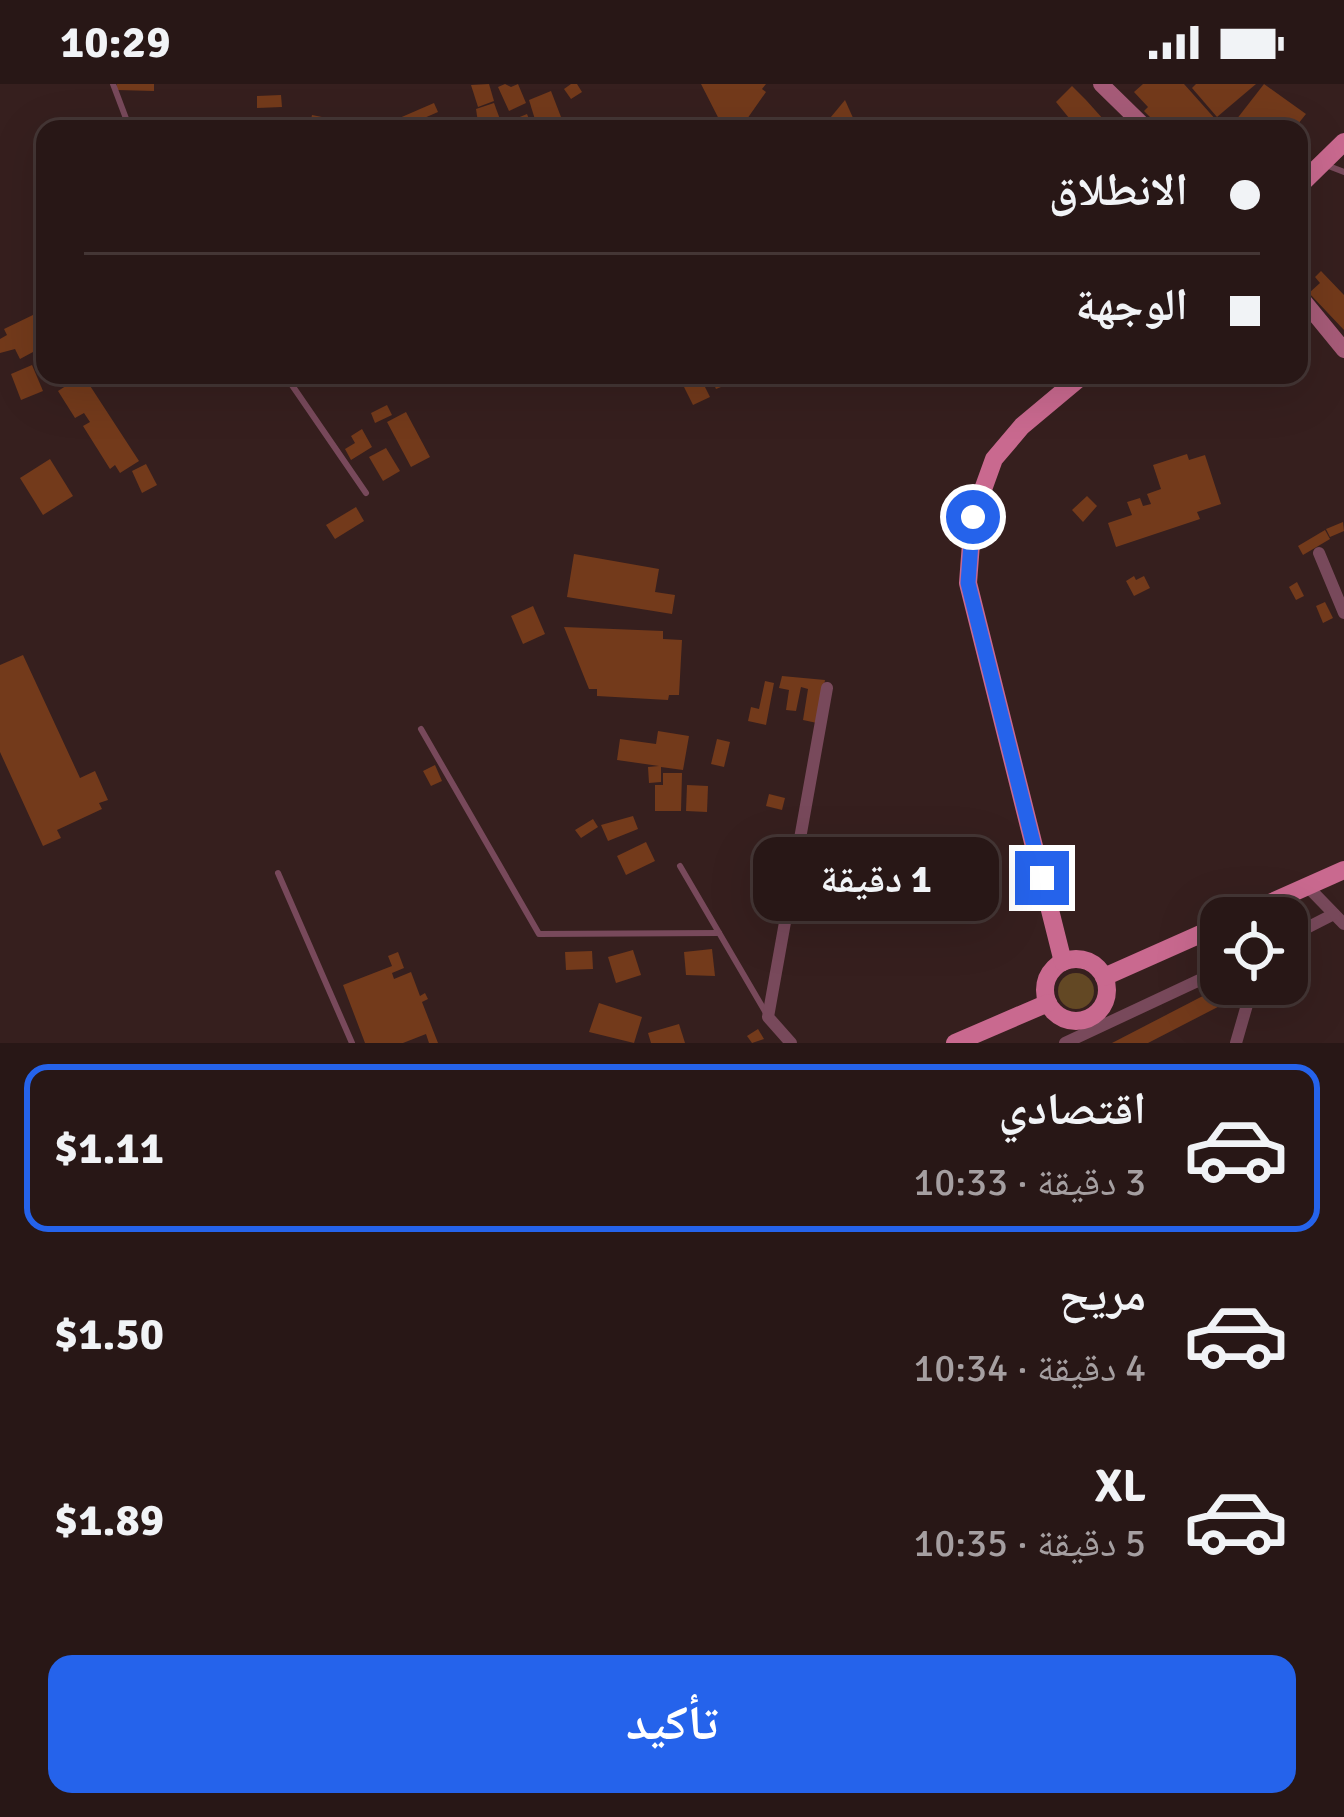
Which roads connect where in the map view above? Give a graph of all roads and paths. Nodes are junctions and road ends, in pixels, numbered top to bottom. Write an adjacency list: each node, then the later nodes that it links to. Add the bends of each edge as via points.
1 (113, 84): 3 (lane)
2 (1101, 84): 4 (main road)
3 (127, 120)
4 (1138, 120)
5 (1344, 142): 6 (main road)
6 (1322, 163): 7 (lane); 8 (main road)
7 (1344, 172)
8 (1308, 177)
9 (1308, 306): 10 (main road)
10 (1344, 350)
11 (291, 384): 13 (lane)
12 (1072, 384): 27 (main road, via 994,459 973,517 968,583)
13 (366, 493)
14 (1319, 553): 15 (street)
15 (1344, 613)
16 (827, 688): 32 (street)
17 (421, 729): 25 (lane, via 539,934)
18 (680, 866): 25 (lane)
19 (1344, 870): 21 (main road)
20 (278, 873): 33 (lane)
21 (1307, 886): 22 (main road); 23 (street)
22 (1283, 897)
23 (1339, 919): 24 (street)
24 (1308, 930)
25 (719, 933): 32 (lane)
26 (1200, 934): 28 (main road)
27 (1063, 962): 28 (main road, via 1082,959); 30 (main road, via 1047,979)
28 (1104, 977): 30 (main road, via 1103,1005 1089,1018 1070,1020)
29 (1200, 980): 36 (street)
30 (1048, 1003): 35 (main road)
31 (1247, 1005): 37 (street)
32 (768, 1017): 34 (street)
33 (352, 1043)
34 (790, 1043)
35 (956, 1043)
36 (1065, 1043)
37 (1236, 1043)

